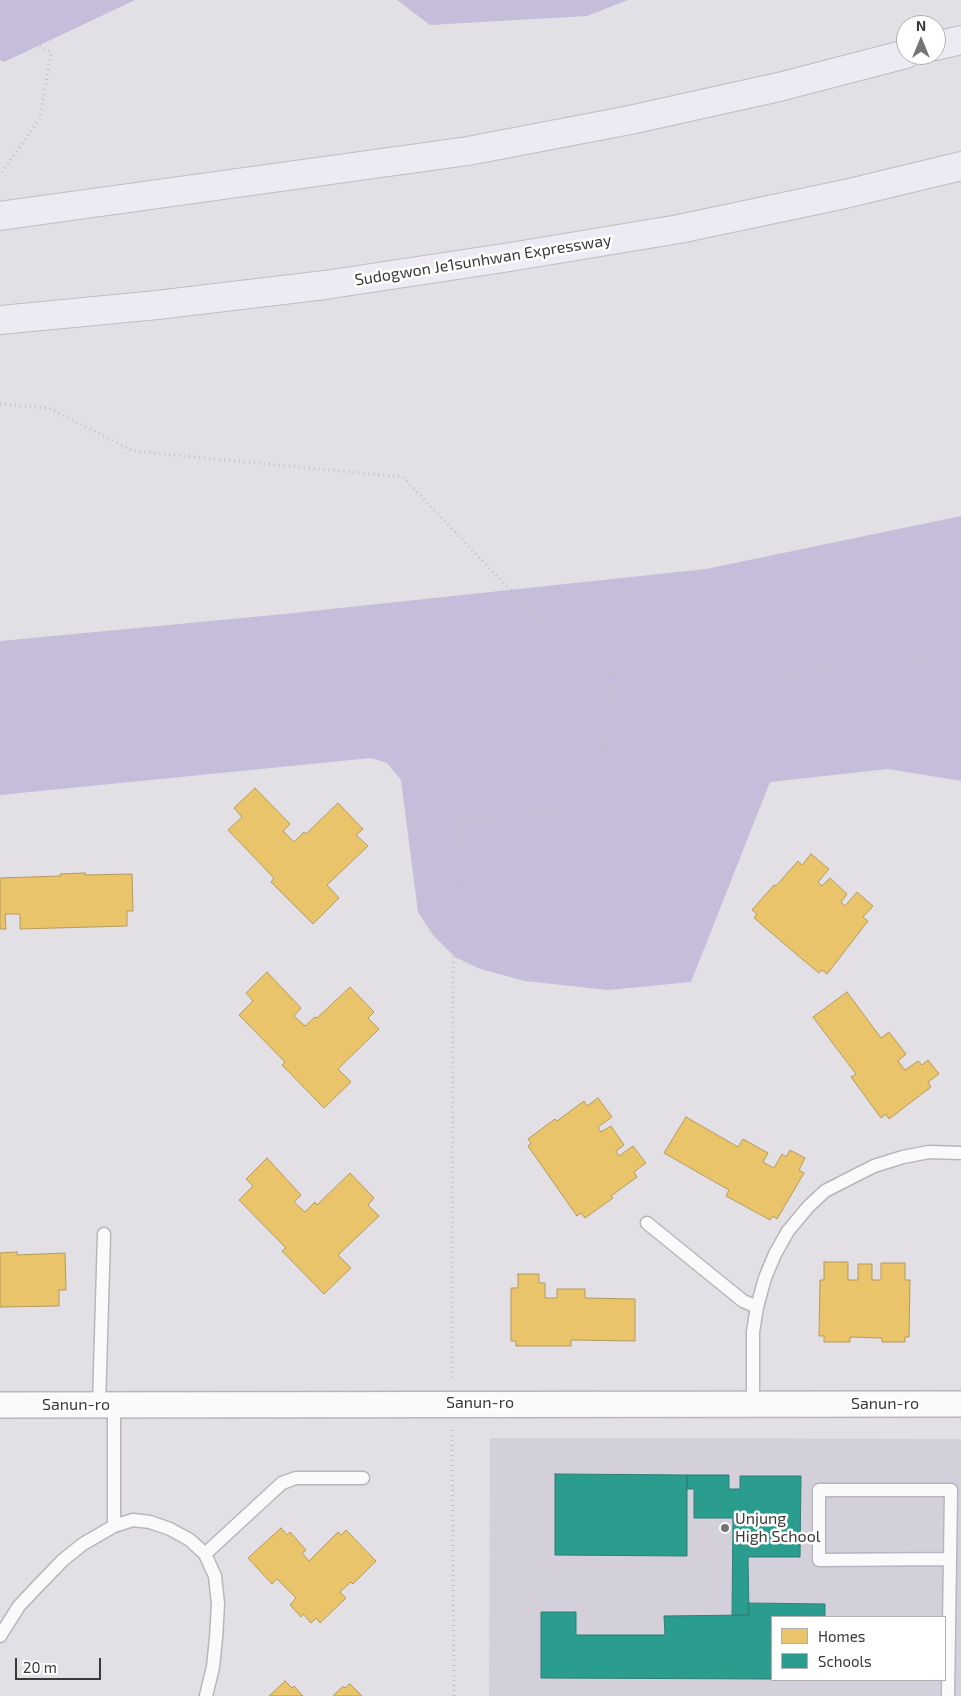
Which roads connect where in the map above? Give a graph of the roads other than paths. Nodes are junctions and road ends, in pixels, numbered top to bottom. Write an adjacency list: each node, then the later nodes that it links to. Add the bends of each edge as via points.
1 (961, 40): 2 (highway)
2 (946, 44)
3 (896, 57): 5 (highway, via 779,87 468,152)
4 (961, 166): 6 (highway, Sudogwon Je1sunhwan Expressway, via 679,229 510,257 315,287)
5 (0, 216)
6 (0, 320)
7 (961, 1153): 10 (lane, via 929,1152 903,1157 874,1166 825,1191 788,1231 765,1278)
8 (647, 1223): 10 (lane)
9 (104, 1234): 14 (lane)
10 (756, 1308): 12 (lane)
11 (0, 1404): 14 (street, Sanun-ro)
12 (754, 1404): 13 (street, Sanun-ro); 14 (street, Sanun-ro)
13 (961, 1404)
14 (106, 1405): 16 (lane)
15 (363, 1478): 17 (lane, via 296,1478 282,1483)
16 (114, 1526): 17 (lane, via 133,1520 170,1528); 19 (lane, via 63,1560)
17 (205, 1554): 21 (lane, via 215,1576 218,1604 213,1667)
18 (950, 1559): 18 (lane, via 951,1490 819,1490 819,1560); 22 (lane)
19 (4, 1623): 20 (lane)
20 (0, 1636)
21 (206, 1696)
22 (948, 1696)

